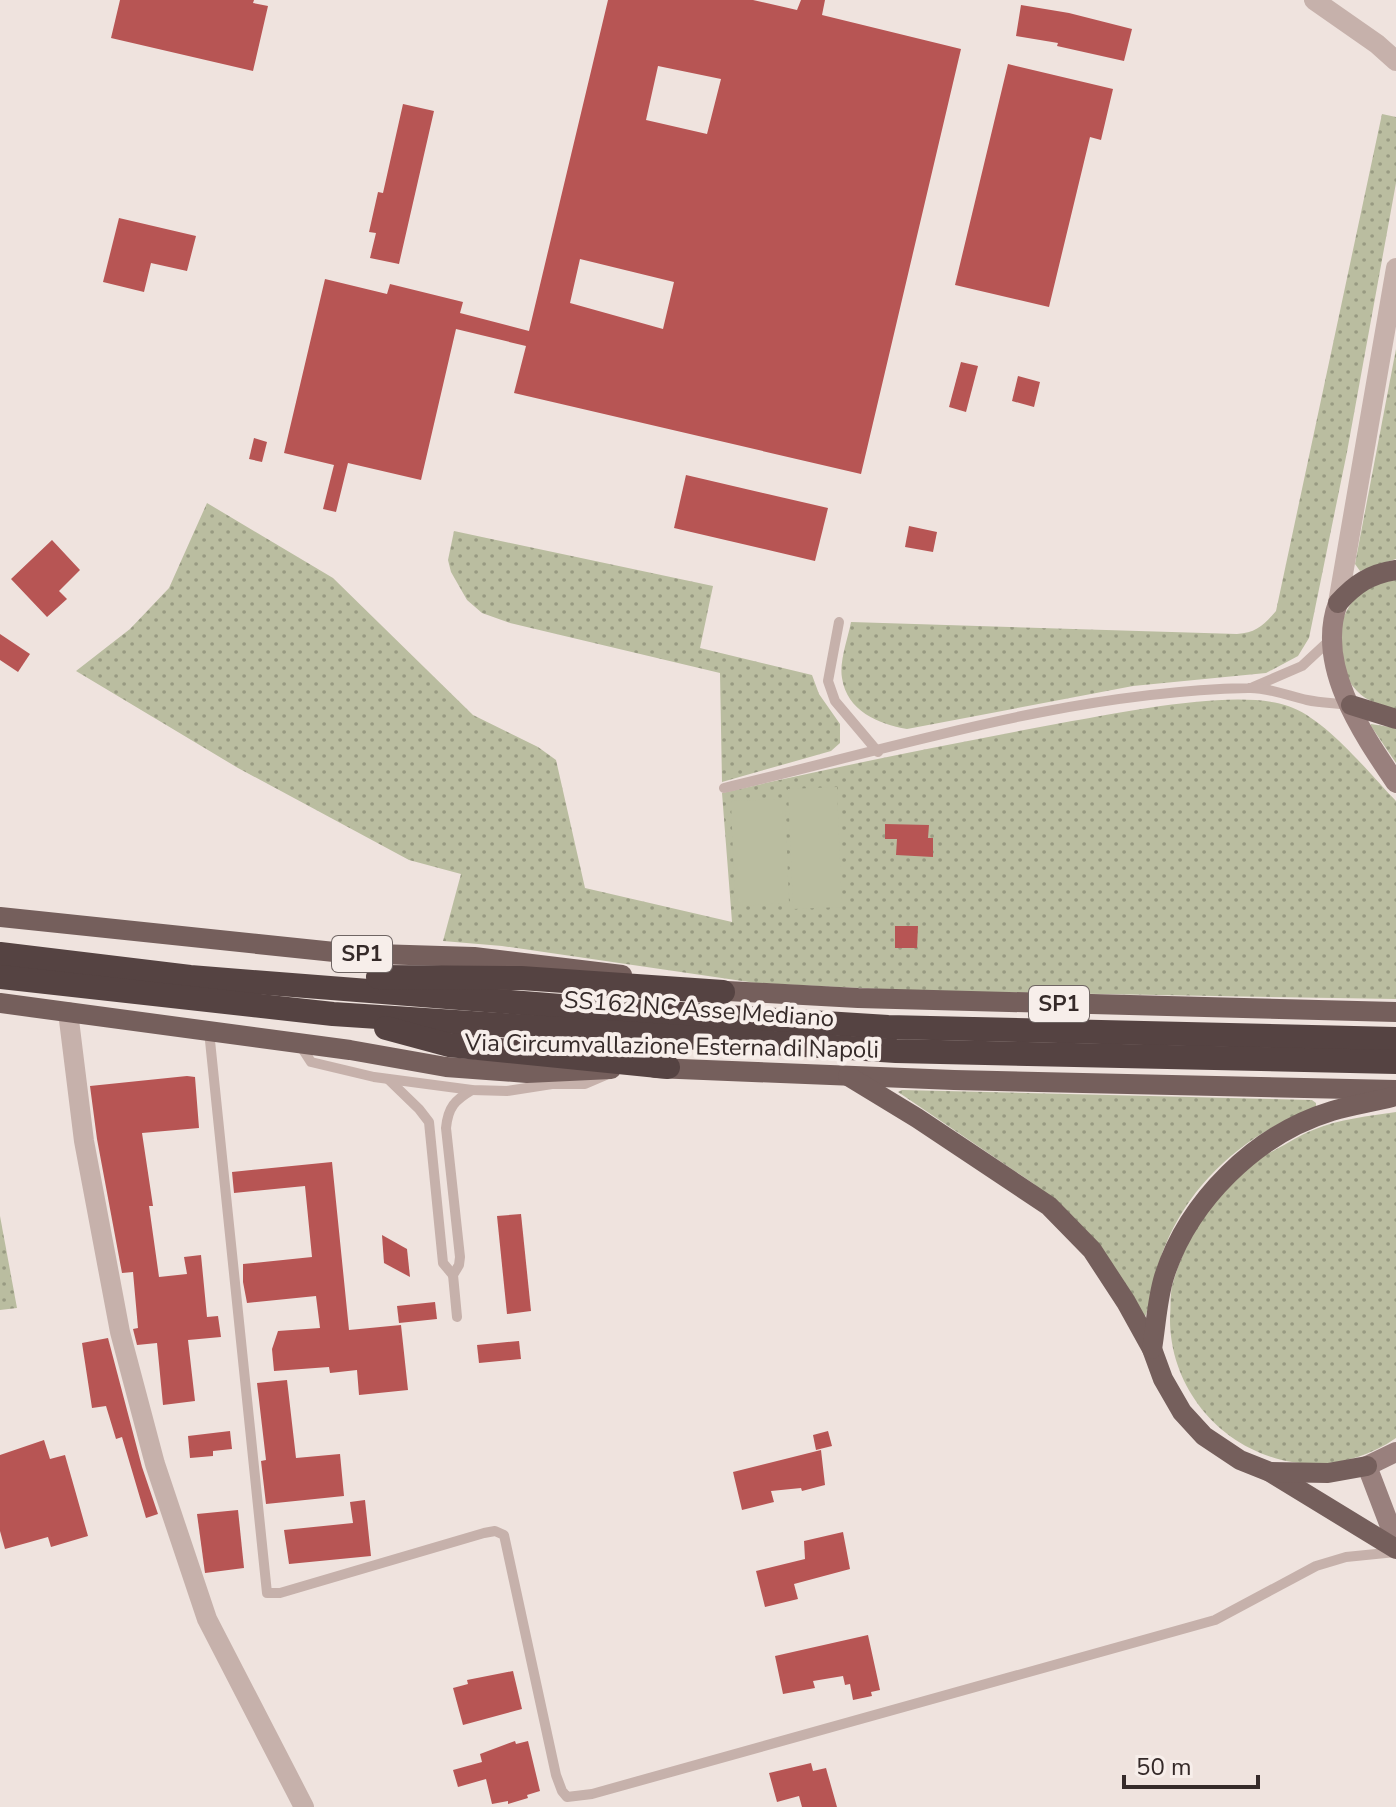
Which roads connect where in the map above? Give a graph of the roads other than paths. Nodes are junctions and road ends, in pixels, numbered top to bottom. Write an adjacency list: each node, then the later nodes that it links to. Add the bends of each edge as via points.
1 (1314, 0): 2 (street)
2 (1396, 61)
3 (1396, 268): 5 (street)
4 (1396, 570): 5 (main road, via 1355,584)
5 (1338, 603): 7 (main road)
6 (839, 622): 11 (lane, via 828,681 835,701)
7 (1332, 638): 8 (lane, via 1302,666); 9 (main road, via 1333,661)
8 (1252, 687): 9 (lane); 11 (lane, via 1114,698 961,727)
9 (1351, 705): 10 (main road); 12 (main road)
10 (1396, 719)
11 (878, 752): 13 (lane)
12 (1396, 783)
13 (724, 788)
14 (0, 917): 18 (main road, SP1, via 344,953 474,957)
15 (0, 954): 17 (highway, SS162 NC Asse Mediano)
16 (0, 977): 22 (highway, SS162 NC Asse Mediano)
17 (190, 977): 18 (highway, via 521,978); 24 (highway, SS162 NC Asse Mediano, via 888,1027)
18 (723, 992): 21 (main road, SP1)
19 (0, 1003): 20 (main road, Via Circumvallazione Esterna di Napoli)
20 (68, 1012): 23 (main road, Via Circumvallazione Esterna di Napoli); 42 (street, via 84,1141 120,1332 155,1464 207,1619)
21 (1396, 1012)
22 (333, 1014): 26 (highway, SS162 NC Asse Mediano, via 896,1051); 27 (highway, via 449,1045)
23 (209, 1031): 25 (main road, Via Circumvallazione Esterna di Napoli); 41 (lane, via 267,1593 484,1533 504,1535 556,1775 567,1797 1215,1620 1316,1566)
24 (1396, 1039)
25 (299, 1043): 28 (main road, Via Circumvallazione Esterna di Napoli, via 446,1067 527,1073); 30 (lane, via 311,1062)
26 (1396, 1062)
27 (668, 1067): 28 (main road, Via Circumvallazione Esterna di Napoli); 29 (main road, Via Circumvallazione Esterna di Napoli)
28 (621, 1069): 31 (lane, via 585,1084)
29 (845, 1073): 32 (main road, Via Circumvallazione Esterna di Napoli); 36 (main road, via 1049,1206 1092,1250)
30 (388, 1079): 31 (lane); 34 (lane, via 429,1122 443,1263)
31 (472, 1090): 34 (lane, via 455,1101 446,1128 460,1257)
32 (1396, 1090)
33 (1396, 1097): 36 (main road, via 1331,1111 1294,1128 1245,1158 1211,1190 1181,1235 1164,1278)
34 (453, 1275): 35 (lane)
35 (457, 1317)
36 (1152, 1349): 39 (main road, via 1182,1412 1204,1436)
37 (1396, 1452): 38 (main road)
38 (1367, 1466): 39 (main road, via 1328,1473); 40 (main road)
39 (1270, 1472): 41 (main road)
40 (1396, 1542)
41 (1396, 1551)
42 (304, 1807)

